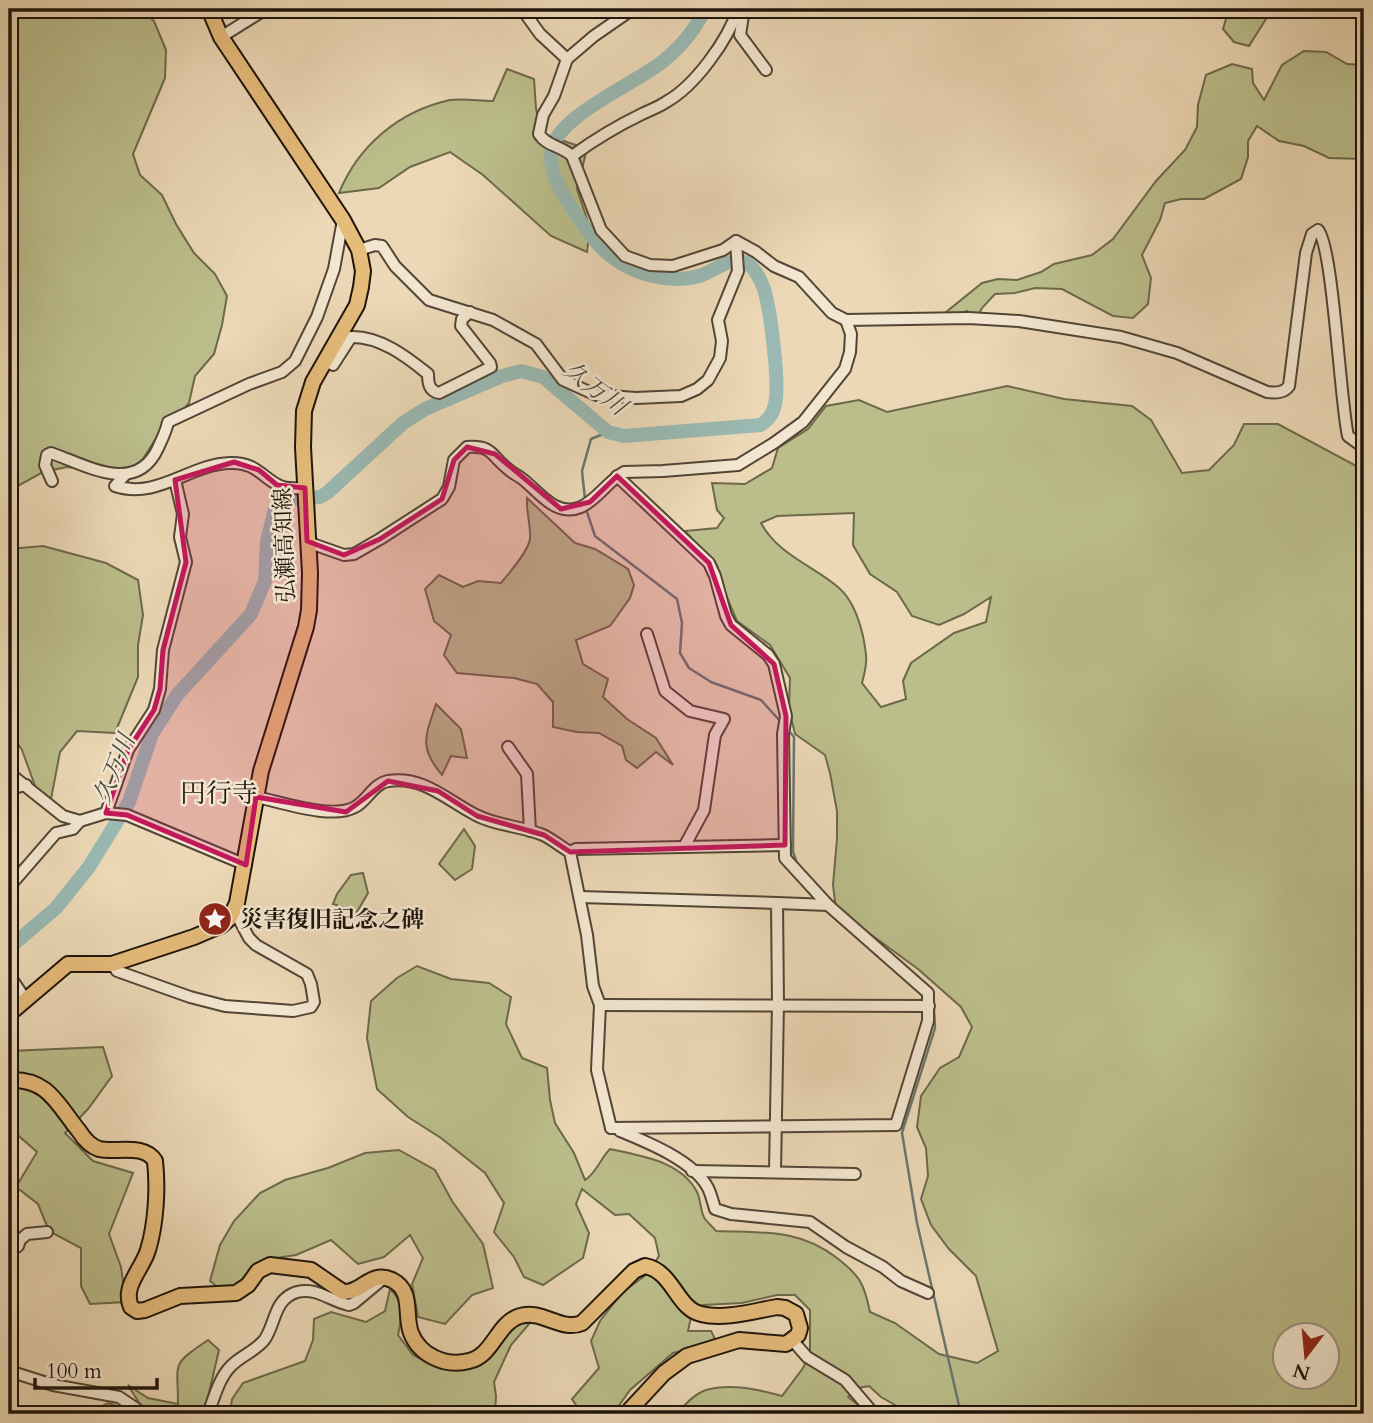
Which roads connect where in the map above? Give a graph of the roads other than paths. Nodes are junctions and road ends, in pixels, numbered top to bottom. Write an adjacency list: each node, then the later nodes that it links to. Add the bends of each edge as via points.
1 (209, 9): 7 (main road, 弘瀬高知線)
2 (266, 9): 7 (street)
3 (522, 9): 8 (street)
4 (633, 9): 8 (street)
5 (738, 9): 10 (street, via 709,60 668,102)
6 (744, 9): 9 (street, via 740,34)
7 (221, 37): 11 (main road, 弘瀬高知線)
8 (567, 59): 10 (street, via 539,134 543,141)
9 (766, 69)
10 (569, 152): 12 (street, via 601,230 625,256 650,265 673,266)
11 (343, 220): 13 (main road, 弘瀬高知線); 18 (street, via 334,269 295,361 282,372 168,422 154,459 142,470)
12 (737, 246): 14 (street, via 738,271 718,320 720,358 708,380 681,396 596,395 563,380 536,344); 15 (street, via 799,277 832,313)
13 (359, 250): 14 (street, via 382,246 429,300); 16 (main road, 弘瀬高知線, via 363,271 357,304)
14 (470, 312): 16 (street, via 461,326 491,368 439,393 432,390 428,374 394,349 360,337 351,337 333,365)
15 (846, 320): 17 (street, via 1018,321 1121,337 1177,353 1268,393 1281,392 1289,386 1306,253 1311,233 1318,230 1328,267 1348,436 1359,444); 19 (street, via 851,334 845,369 803,422 774,443 738,465)
16 (326, 361): 22 (main road, 弘瀬高知線, via 304,411)
17 (1364, 442)
18 (125, 475): 20 (street, via 115,486 142,490); 21 (street, via 78,465 51,453 45,465)
19 (617, 476): 23 (street, via 590,502 561,509 541,498 495,454 467,447 454,460 442,499 380,539 344,555); 33 (street, via 709,563 731,625 774,664 786,720)
20 (175, 480): 22 (street, via 234,462 259,470 277,485); 30 (street, via 186,562 163,649 160,689 154,710 128,750)
21 (52, 481)
22 (305, 489): 23 (main road, 弘瀬高知線)
23 (307, 541): 29 (main road, 弘瀬高知線, via 310,595 306,627)
24 (647, 634): 34 (street, via 665,691 690,711 724,719 715,734 704,810)
25 (508, 747): 32 (street, via 527,774)
26 (9, 773): 27 (street)
27 (26, 785): 28 (street); 31 (street, via 63,816)
28 (9, 789)
29 (256, 797): 32 (street, via 346,812 388,781 415,783 438,791 477,816); 36 (main road, 弘瀬高知線)
30 (117, 814): 31 (street); 36 (street)
31 (80, 821): 37 (street, via 74,829 55,833)
32 (530, 831): 35 (street)
33 (785, 845): 34 (street); 40 (street, via 785,858)
34 (684, 847): 35 (street)
35 (570, 852): 38 (street)
36 (246, 865): 41 (main road, 弘瀬高知線)
37 (9, 887)
38 (580, 897): 39 (street); 45 (street, via 593,986)
39 (777, 903): 40 (street); 46 (street)
40 (828, 905): 47 (street, via 928,993)
41 (234, 910): 42 (main road, via 211,931); 42 (street, via 249,939 307,974 312,984 311,1007 276,1010 214,1004 117,971)
42 (112, 964): 44 (main road, via 68,964)
43 (9, 975): 44 (street)
44 (26, 1000): 48 (main road)
45 (600, 1004): 46 (street); 51 (street, via 597,1070)
46 (778, 1004): 47 (street); 50 (street)
47 (929, 1006): 50 (street, via 896,1125)
48 (9, 1014)
49 (9, 1080): 57 (main road, via 27,1080 45,1089 92,1145 152,1155 155,1196 148,1250 128,1294 137,1311 180,1296 236,1293 270,1265 311,1270 343,1292 356,1290 369,1279)
50 (775, 1127): 51 (street); 53 (street)
51 (611, 1128): 52 (street, via 670,1153)
52 (692, 1171): 53 (street); 58 (street, via 706,1184 715,1209 810,1222 901,1281)
53 (775, 1171): 54 (street)
54 (855, 1174)
55 (47, 1232): 56 (street, via 27,1234)
56 (9, 1252)
57 (384, 1278): 59 (main road, via 403,1290 412,1336 427,1355 438,1360 460,1362 479,1357 506,1324 525,1314 571,1326 582,1323 634,1271 645,1266 660,1271 699,1314 777,1307 791,1310 800,1328); 62 (street, via 349,1305 308,1290 283,1300 263,1342 223,1377)
58 (928, 1293)
59 (793, 1340): 63 (main road, via 786,1345 739,1340 687,1356 664,1373); 64 (street, via 807,1357 845,1380)
60 (9, 1371): 61 (street, via 53,1385 119,1397)
61 (144, 1414)
62 (208, 1414)
63 (626, 1414)
64 (874, 1414)

